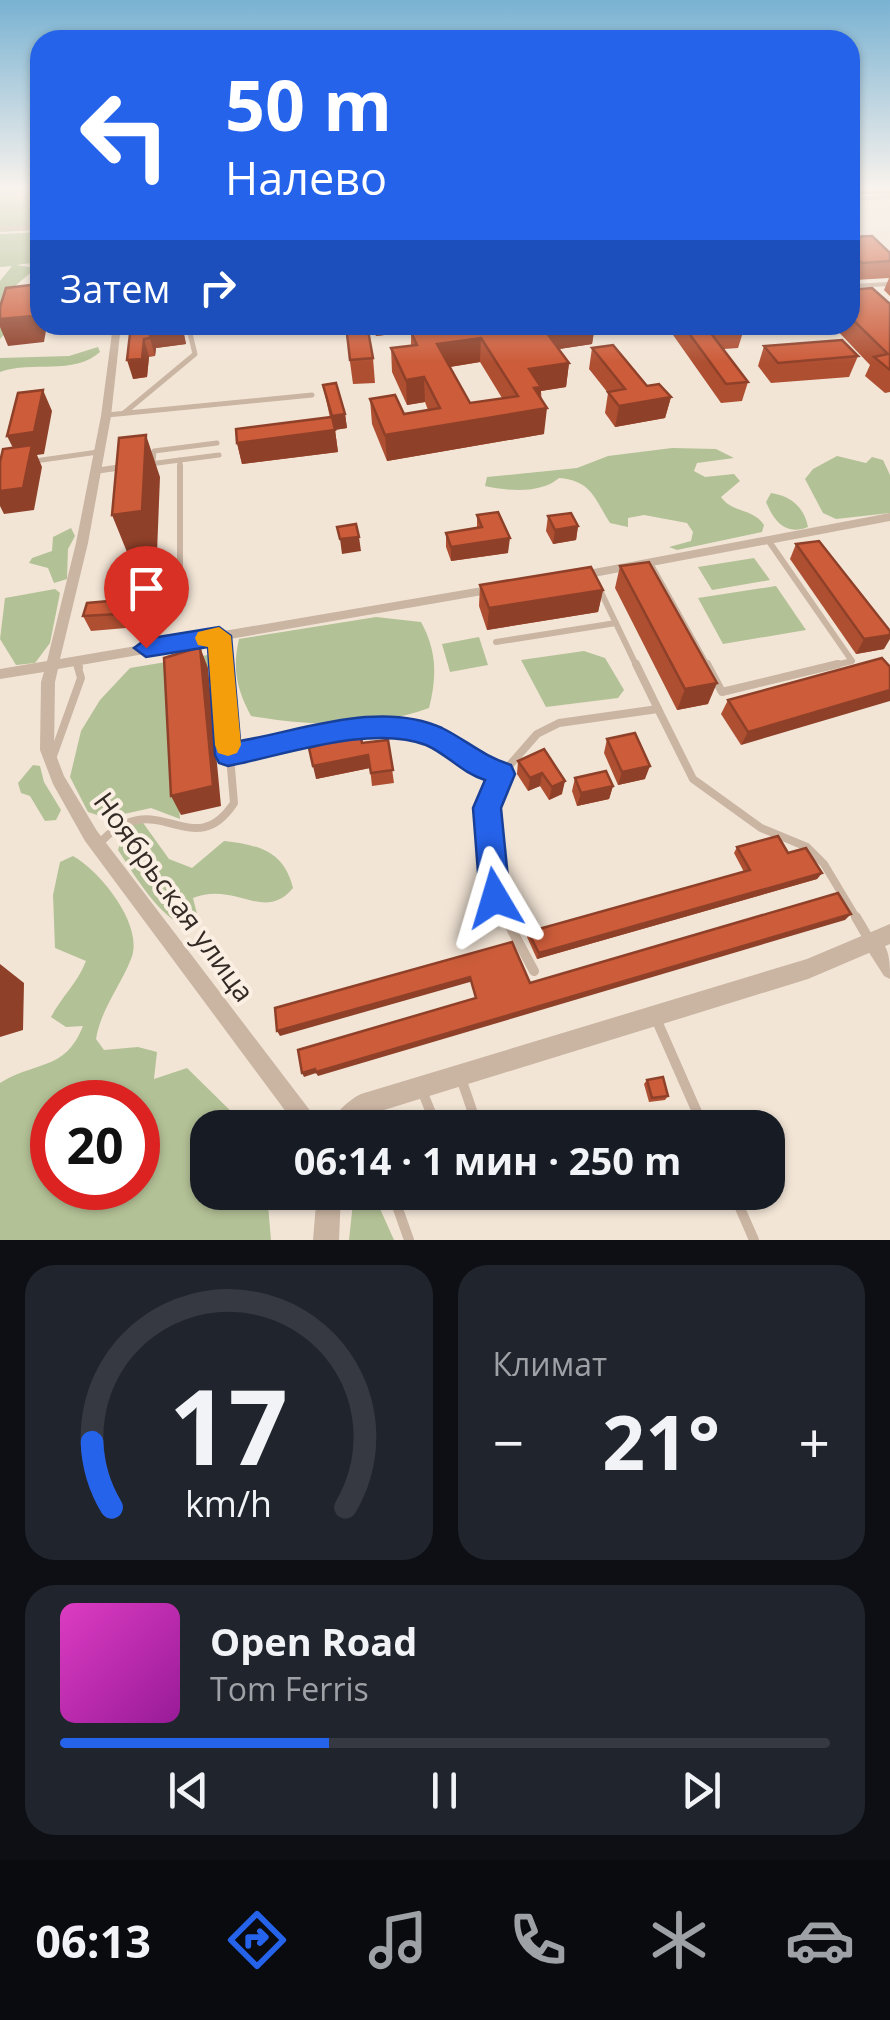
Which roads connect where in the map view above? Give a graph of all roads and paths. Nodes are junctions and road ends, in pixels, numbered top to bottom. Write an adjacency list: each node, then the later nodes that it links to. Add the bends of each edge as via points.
1 (890, 284): 2 (lane)
2 (860, 286)
3 (115, 335): 7 (street, Ноябрьская улица)
4 (190, 335): 6 (lane, via 195,354)
5 (312, 395): 6 (lane)
6 (124, 414): 7 (lane)
7 (106, 416): 9 (street, Ноябрьская улица)
8 (217, 442): 13 (lane, via 154,451)
9 (98, 452): 12 (lane); 14 (street, Ноябрьская улица)
10 (219, 455): 11 (lane)
11 (180, 460): 13 (lane); 21 (lane)
12 (23, 463)
13 (153, 463): 14 (lane)
14 (94, 471): 26 (street, Ноябрьская улица)
15 (890, 517): 16 (street)
16 (768, 540): 17 (street); 17 (lane, via 852,660 722,692)
17 (650, 563): 18 (street)
18 (592, 574): 19 (street); 22 (lane)
19 (556, 580)
20 (503, 588): 23 (street)
21 (180, 603)
22 (616, 622): 24 (lane); 28 (lane)
23 (219, 636): 25 (street); 29 (lane)
24 (496, 642)
25 (73, 660): 26 (street); 30 (lane, via 81,678)
26 (51, 666): 27 (street); 30 (street, Ноябрьская улица, via 45,721)
27 (0, 674)
28 (658, 709): 31 (lane, via 559,724 537,734); 33 (lane, via 693,779 762,828 807,847)
29 (228, 755): 31 (lane, via 383,725 434,736 476,766); 32 (lane, via 234,803 224,821 196,830 132,817)
30 (52, 762): 32 (street, Ноябрьская улица)
31 (502, 774): 35 (lane, via 487,808 495,898)
32 (98, 845): 39 (street, Ноябрьская улица)
33 (881, 938): 34 (street); 36 (street, via 808,970)
34 (890, 970)
35 (534, 971)
36 (654, 1016): 37 (street); 43 (lane)
37 (460, 1076): 38 (street); 42 (lane)
38 (420, 1087): 40 (street); 41 (lane)
39 (297, 1110)
40 (357, 1110)
41 (430, 1110)
42 (472, 1110)
43 (696, 1110)
44 (328, 1210): 47 (street)
45 (398, 1210): 48 (lane)
46 (741, 1210): 49 (lane)
47 (326, 1240)
48 (409, 1240)
49 (754, 1240)

